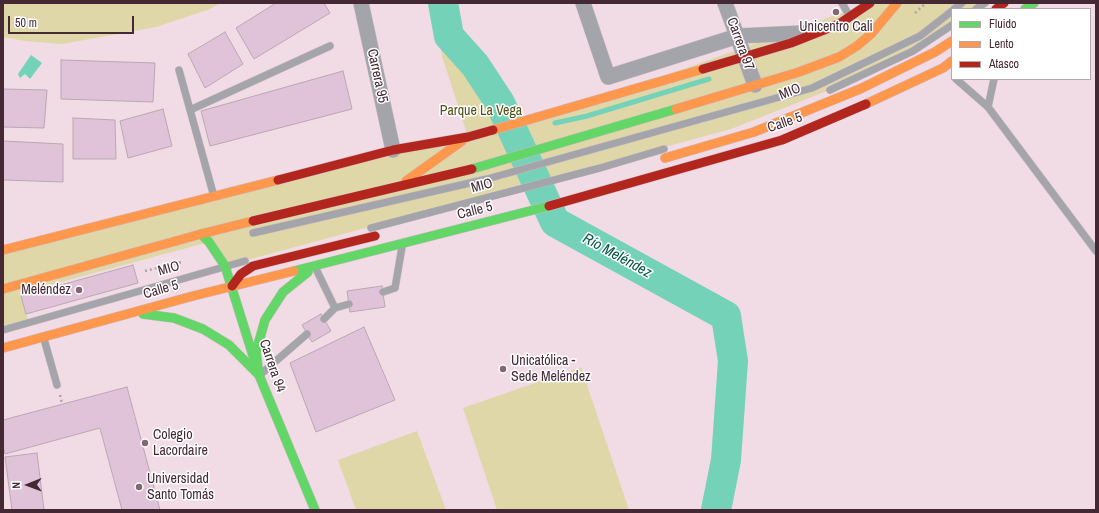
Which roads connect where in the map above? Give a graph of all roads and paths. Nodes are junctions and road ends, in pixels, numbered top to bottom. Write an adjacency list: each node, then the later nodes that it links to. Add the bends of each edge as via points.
1 (361, 3): 25 (street, Carrera 95)
2 (583, 3): 11 (street, via 608,77)
3 (725, 3): 11 (street, Carrera 97)
4 (842, 3): 8 (lane)
5 (897, 3): 19 (main road, via 864,40 844,54 806,70)
6 (866, 4): 8 (main road)
7 (951, 12): 35 (lane, MIO, via 920,36 812,88 487,179)
8 (850, 18): 10 (main road)
9 (951, 26): 20 (lane, MIO, via 913,51)
10 (821, 32): 11 (street); 14 (main road)
11 (738, 36): 14 (street, Carrera 97)
12 (951, 41): 26 (main road, via 935,52 860,89 754,132)
13 (330, 46): 22 (lane)
14 (745, 57): 19 (street, Carrera 97); 23 (main road)
15 (180, 70): 22 (lane)
16 (948, 73): 37 (main road, Calle 5, via 782,140 606,191)
17 (957, 80): 21 (lane)
18 (994, 80): 21 (lane)
19 (755, 85): 27 (main road, via 483,166)
20 (819, 94)
21 (988, 107): 39 (lane)
22 (190, 110): 28 (lane)
23 (471, 136): 25 (main road); 27 (main road)
24 (673, 146): 26 (lane)
25 (393, 150): 28 (main road)
26 (601, 172): 29 (main road)
27 (397, 188): 34 (main road)
28 (213, 196): 30 (main road)
29 (493, 201): 33 (lane, MIO); 45 (main road, via 253,266)
30 (156, 210): 31 (main road); 38 (main road)
31 (175, 217)
32 (191, 226): 34 (main road, Carrera 94)
33 (363, 230)
34 (201, 234): 41 (main road, Carrera 94, via 210,242); 46 (main road)
35 (245, 234)
36 (340, 236): 41 (lane, MIO)
37 (403, 244): 42 (main road, Calle 5); 47 (lane, via 395,288)
38 (3, 250)
39 (1096, 251)
40 (182, 262): 43 (path)
41 (225, 266): 45 (main road, Carrera 94); 52 (lane, MIO)
42 (316, 267): 45 (main road, Calle 5); 49 (lane); 56 (main road, via 283,292 265,320 256,352)
43 (142, 272)
44 (44, 286): 46 (lane)
45 (232, 286): 50 (main road, Calle 5); 56 (main road, Carrera 94)
46 (6, 292)
47 (383, 292)
48 (349, 304): 49 (lane)
49 (335, 308): 51 (lane)
50 (128, 314): 54 (main road, Calle 5); 56 (main road, via 174,318 203,328 240,355)
51 (324, 319)
52 (3, 330)
53 (307, 334): 56 (lane)
54 (44, 337): 55 (main road, Calle 5); 57 (lane)
55 (3, 348)
56 (258, 375): 58 (main road, Carrera 94)
57 (57, 385)
58 (315, 510)

